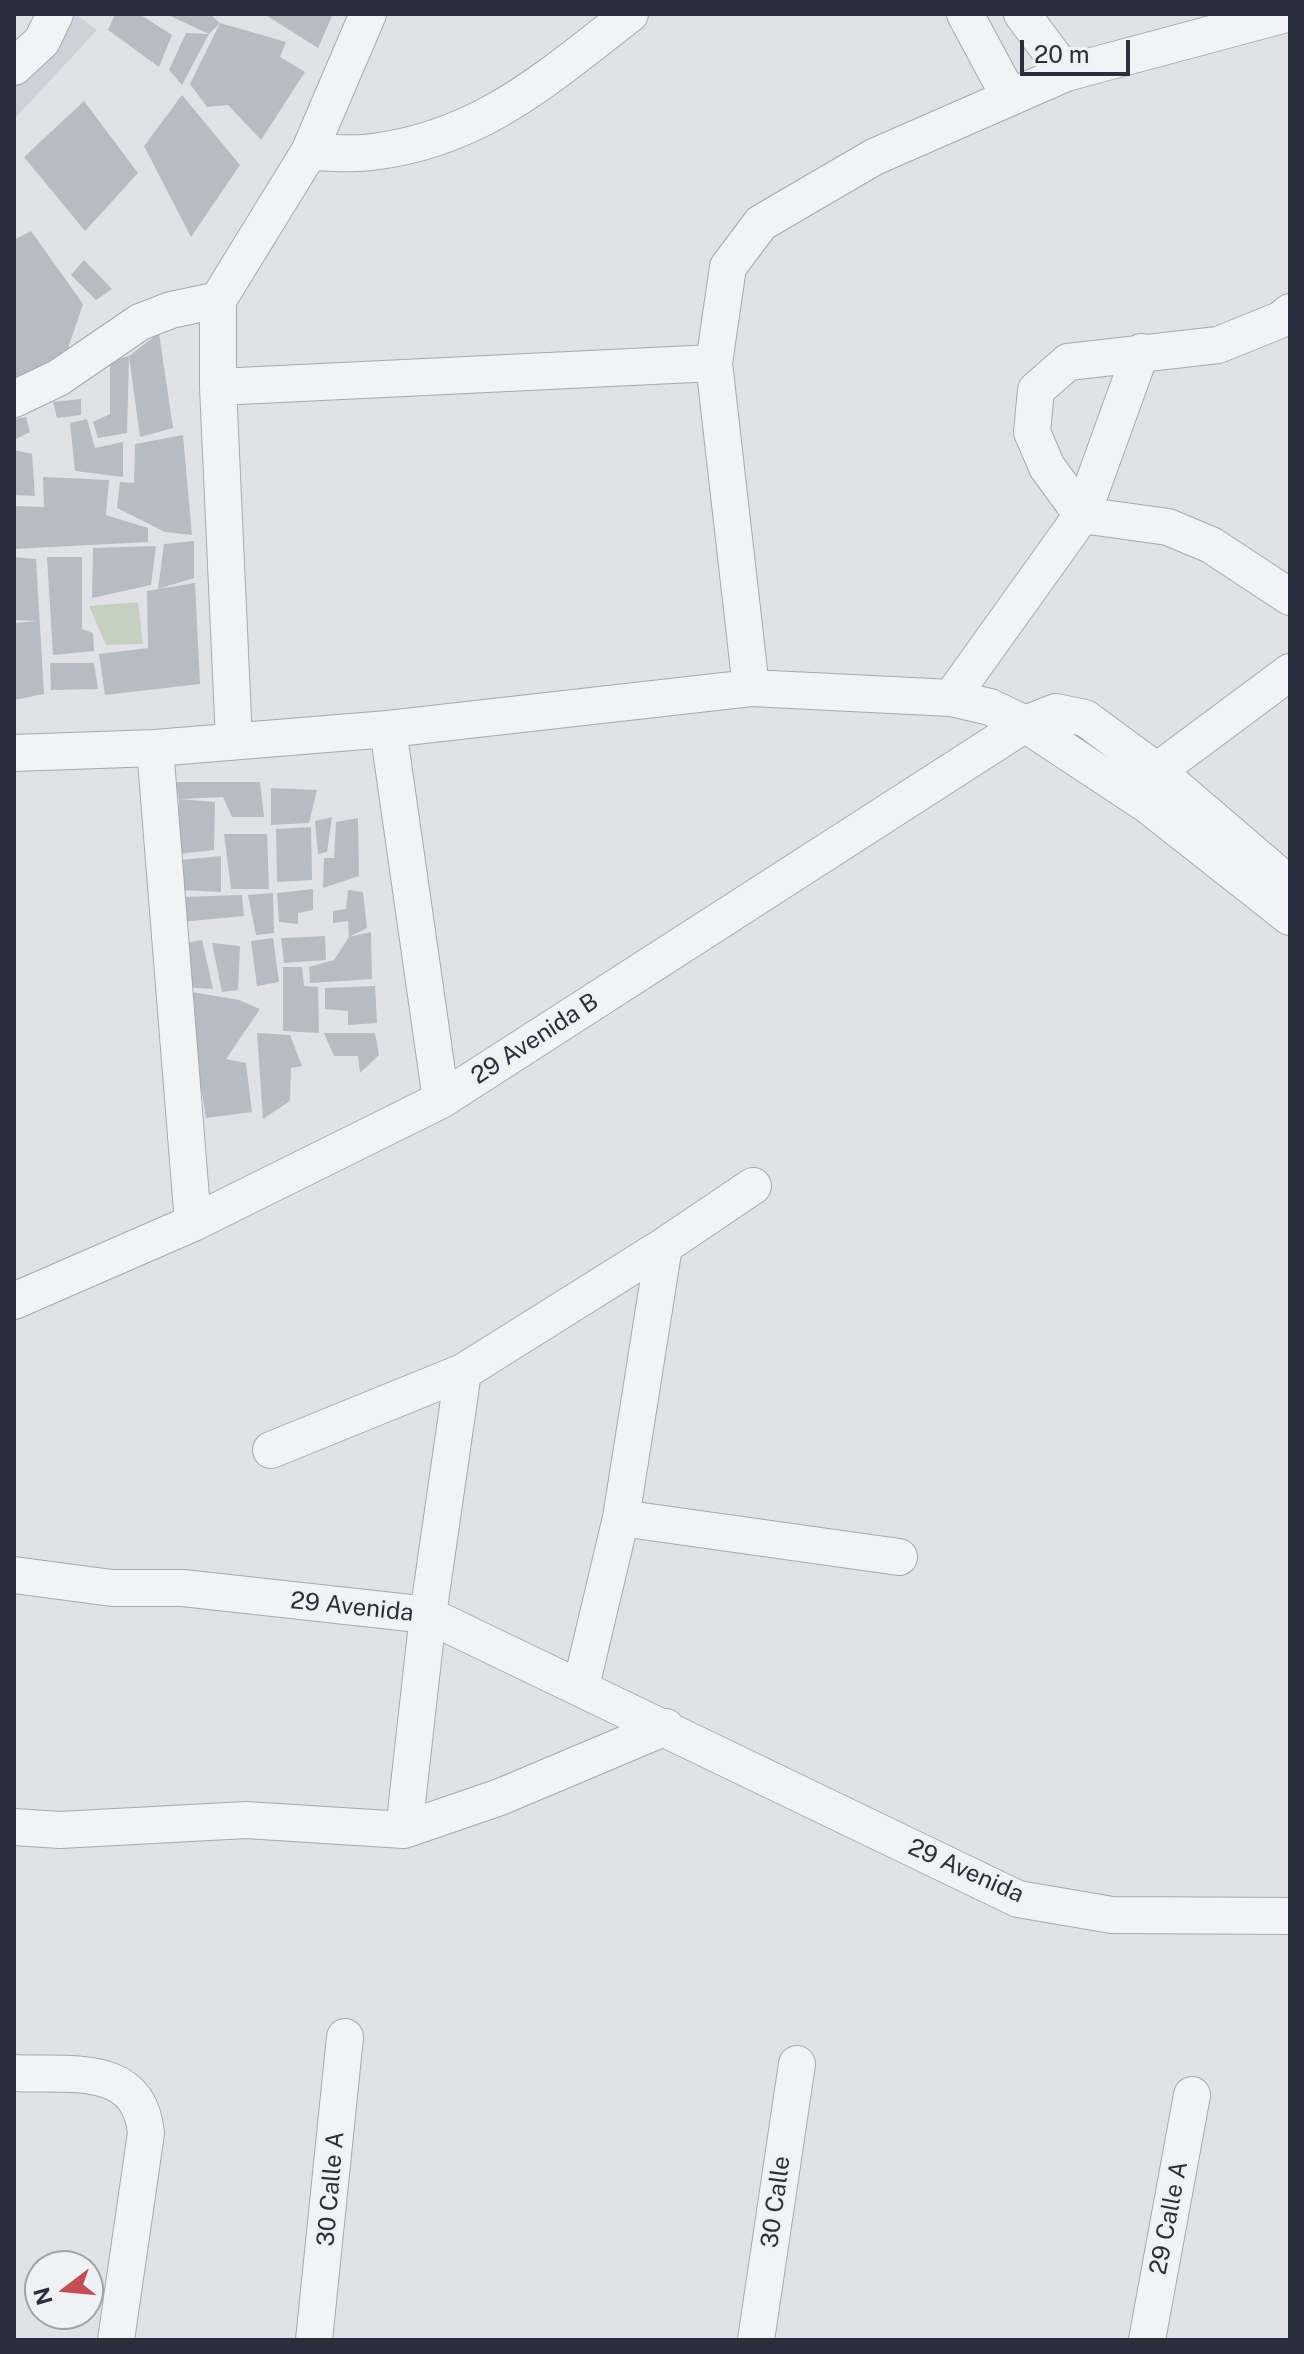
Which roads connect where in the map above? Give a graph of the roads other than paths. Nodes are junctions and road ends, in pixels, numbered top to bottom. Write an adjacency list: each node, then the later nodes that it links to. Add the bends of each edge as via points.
1 (55, 14): 7 (street, via 42,41)
2 (368, 14): 10 (street)
3 (630, 14): 10 (street, via 522,97 455,133 370,153)
4 (965, 14): 9 (street)
5 (1022, 14): 8 (street)
6 (1286, 14): 8 (street)
7 (14, 67)
8 (1066, 73): 9 (street)
9 (1009, 96): 14 (street, via 874,157 761,223 728,267)
10 (309, 152): 11 (street)
11 (218, 300): 15 (street); 16 (street, via 140,322 58,378)
12 (1290, 312): 13 (street, via 1218,345)
13 (1141, 352): 17 (street); 17 (street, via 1068,362 1036,390 1032,432 1047,467)
14 (714, 363): 15 (street); 20 (street)
15 (218, 387): 24 (street)
16 (14, 399)
17 (1082, 515): 18 (street, via 1168,527 1211,545); 21 (street)
18 (1290, 597)
19 (1290, 672): 27 (street)
20 (751, 688): 21 (street); 23 (street)
21 (951, 698): 22 (street, via 990,707)
22 (1025, 724): 27 (street, 29 Avenida B, via 1056,712 1085,718); 29 (street, via 1149,806); 30 (street, 29 Avenida B)
23 (388, 729): 24 (street); 30 (street)
24 (234, 741): 25 (street)
25 (155, 748): 26 (street); 32 (street)
26 (14, 753)
27 (1157, 771): 28 (street, 29 Avenida B)
28 (1290, 885)
29 (1290, 917)
30 (441, 1100): 32 (street, 29 Avenida B)
31 (753, 1186): 33 (street)
32 (193, 1223): 34 (street, 29 Avenida B)
33 (664, 1246): 35 (street); 37 (street)
34 (14, 1301)
35 (463, 1372): 36 (street); 40 (street)
36 (271, 1450)
37 (621, 1518): 38 (street); 41 (street)
38 (899, 1557)
39 (14, 1575): 40 (street, 29 Avenida)
40 (428, 1615): 41 (street, 29 Avenida); 44 (street)
41 (581, 1686): 42 (street, 29 Avenida)
42 (666, 1727): 44 (street, via 500,1797); 45 (street, 29 Avenida, via 1018,1899 1112,1915)
43 (14, 1827): 44 (street, via 60,1830 246,1820)
44 (404, 1830)
45 (1290, 1916)
46 (345, 2037): 51 (street, 30 Calle A)
47 (797, 2064): 52 (street, 30 Calle)
48 (14, 2073): 50 (street, via 109,2078 141,2107 146,2133)
49 (1192, 2095): 53 (street, 29 Calle A)
50 (116, 2340)
51 (314, 2340)
52 (756, 2340)
53 (1147, 2340)

